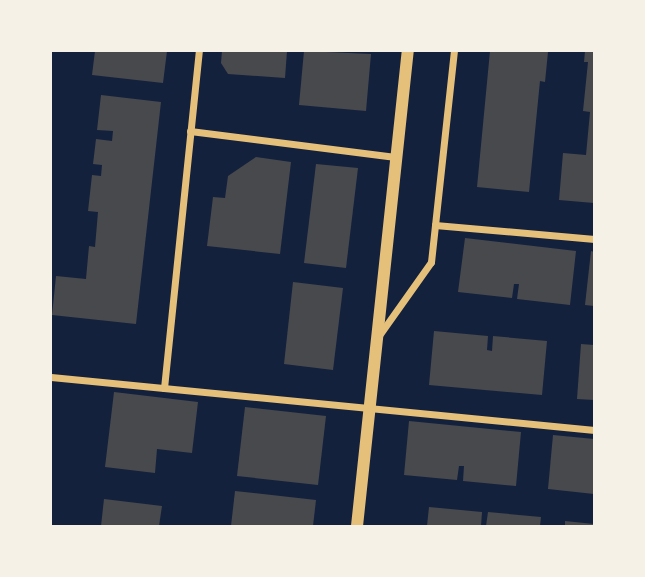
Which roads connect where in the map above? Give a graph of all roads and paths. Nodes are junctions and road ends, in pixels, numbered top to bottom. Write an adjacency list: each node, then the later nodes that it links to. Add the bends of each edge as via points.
1 (199, 51): 4 (street)
2 (408, 51): 5 (street)
3 (454, 51): 6 (street)
4 (190, 131): 5 (street); 10 (street)
5 (397, 156): 8 (street)
6 (435, 225): 7 (street); 8 (street, via 431,262)
7 (594, 239)
8 (378, 338): 11 (street)
9 (51, 377): 10 (street)
10 (164, 388): 11 (street)
11 (370, 407): 12 (street); 13 (street)
12 (594, 430)
13 (357, 526)

